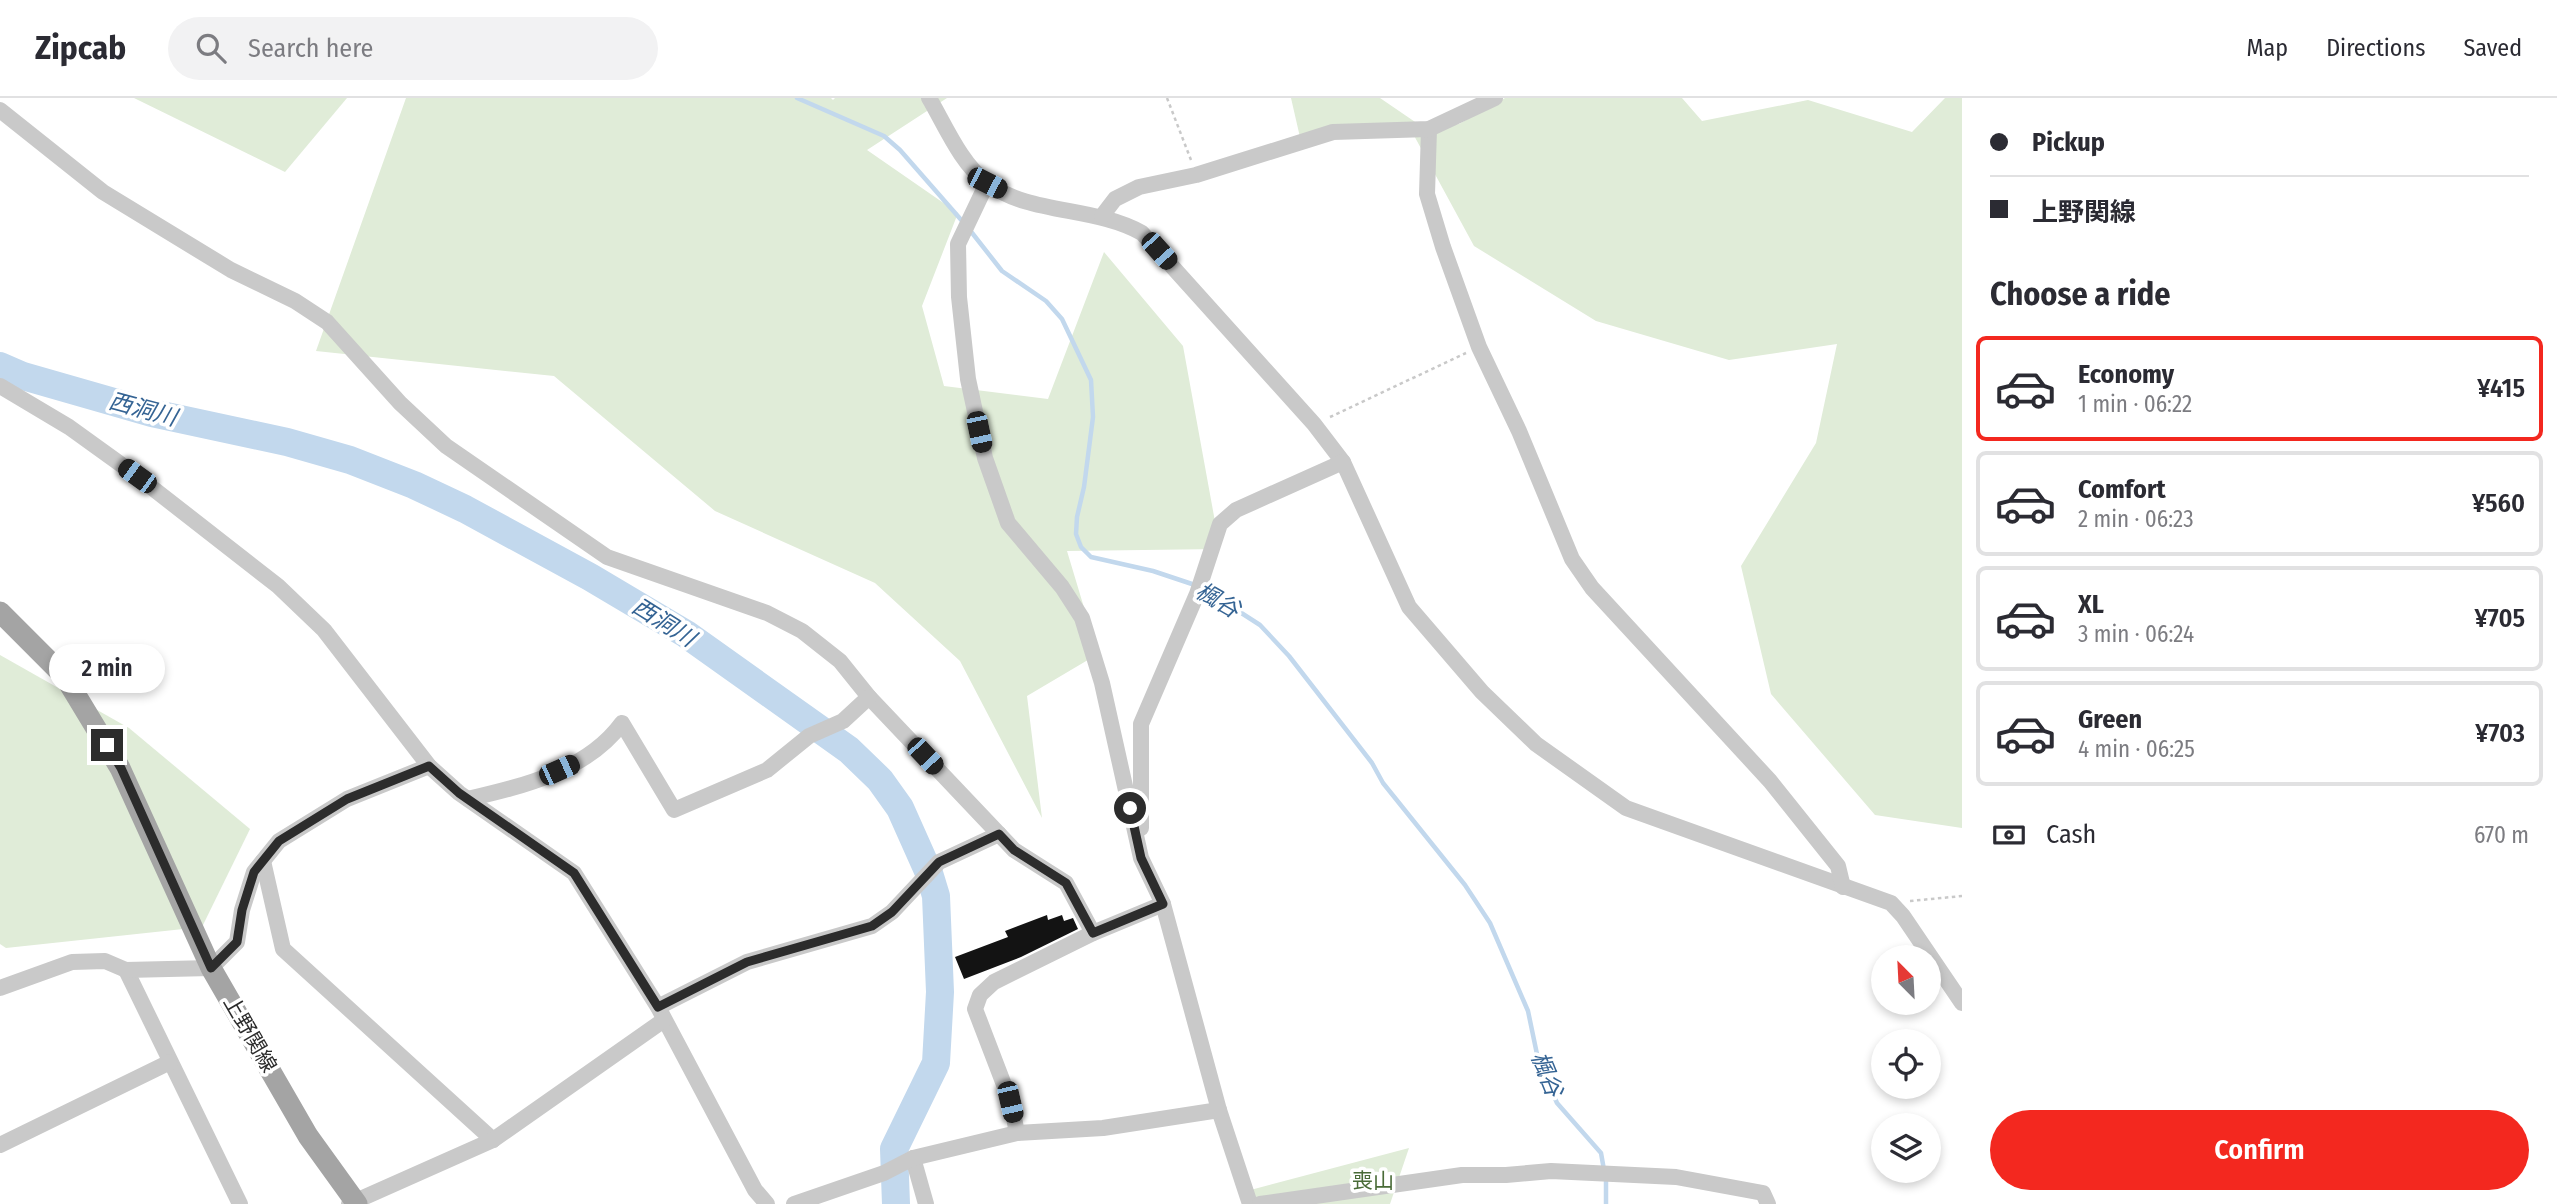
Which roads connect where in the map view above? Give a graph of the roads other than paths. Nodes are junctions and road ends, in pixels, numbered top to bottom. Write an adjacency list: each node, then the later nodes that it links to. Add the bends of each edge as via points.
1 (929, 98): 5 (street, via 958,148)
2 (1495, 98): 4 (street)
3 (0, 110): 10 (street, via 103,192 327,322 446,446 538,512 607,557 767,613 802,631 839,661)
4 (1429, 129): 6 (street, via 1333,132 1196,175 1139,187 1115,199); 16 (street, via 1427,194 1479,347 1572,559 1601,598 1770,781 1838,866)
5 (987, 183): 6 (street, via 1021,201); 14 (street, via 958,244 968,379 985,458 1008,523 1082,618 1102,683)
6 (1102, 216): 8 (street, via 1142,233)
7 (0, 386): 11 (street, via 80,435 278,586 324,630)
8 (1343, 462): 14 (street, via 1236,510 1220,524 1197,594 1141,723); 16 (street, via 1409,607 1482,692 1536,744 1626,808)
9 (0, 612): 19 (main road, 上野関線, via 65,677 121,768)
10 (869, 697): 12 (street, via 843,721 808,736 767,770 674,810 622,723 608,742 577,762 524,786); 13 (street)
11 (429, 766): 12 (street); 15 (street, via 347,799 279,841)
12 (468, 799): 23 (street, via 574,873)
13 (999, 834): 18 (street, via 1014,850 1066,883); 23 (street, via 939,862 892,912 872,926 747,962)
14 (1141, 858): 17 (street)
15 (263, 861): 19 (street, via 254,872 237,942); 27 (street, via 283,950)
16 (1843, 887): 22 (street, via 1891,904)
17 (1163, 904): 18 (street); 25 (street)
18 (1093, 933): 26 (street, via 993,982 980,995 975,1009)
19 (211, 968): 20 (street); 30 (main road, 上野関線, via 308,1136)
20 (126, 970): 21 (street, via 105,961 72,962); 24 (street)
21 (0, 988)
22 (1962, 1003)
23 (661, 1014): 27 (street); 32 (street, via 755,1190)
24 (170, 1062): 28 (street); 31 (street)
25 (1219, 1110): 26 (street, via 1103,1128); 35 (street)
26 (1017, 1133): 29 (street)
27 (493, 1140): 30 (street)
28 (0, 1145)
29 (913, 1159): 33 (street); 34 (street)
30 (354, 1203)
31 (240, 1204)
32 (767, 1204)
33 (794, 1204)
34 (926, 1204)
35 (1250, 1204)
36 (1260, 1204): 37 (street, via 1462,1175 1609,1173 1676,1177 1763,1193)
37 (1768, 1204)

